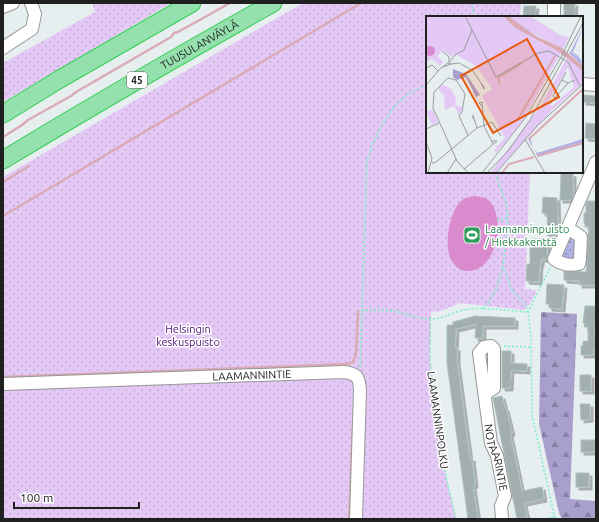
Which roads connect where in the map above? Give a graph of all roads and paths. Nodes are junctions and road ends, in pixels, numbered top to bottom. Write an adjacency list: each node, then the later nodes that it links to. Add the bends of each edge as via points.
1 (13, 3): 7 (street)
2 (31, 3): 10 (street, via 35,14 32,29)
3 (192, 3): 14 (highway, via 60,78)
4 (273, 3): 15 (highway, TUUSULANVÄYLÄ / 45, via 102,100)
5 (472, 3): 8 (path)
6 (554, 3): 9 (street)
7 (3, 7)
8 (474, 16)
9 (554, 16)
10 (3, 48)
11 (583, 84): 12 (street)
12 (596, 85)
13 (426, 86): 24 (path, via 413,91 395,107 370,150 367,162)
14 (3, 114)
15 (3, 160)
16 (596, 162): 20 (street)
17 (495, 173): 18 (path)
18 (508, 218): 19 (path); 22 (path)
19 (497, 220)
20 (568, 228): 21 (street); 21 (street, via 581,237 578,264 561,263)
21 (554, 259): 25 (path)
22 (503, 267): 23 (path, via 495,292); 25 (path, via 513,292 525,304)
23 (482, 309): 25 (path); 26 (path, via 464,310)
24 (362, 311): 26 (path, via 376,310); 29 (path, via 360,366)
25 (528, 312): 27 (path)
26 (430, 319): 33 (path, LAAMANNINPOLKU, via 430,360 446,477)
27 (530, 347): 28 (path, via 501,346); 31 (path, via 532,415)
28 (494, 349): 34 (street, NOTAARINTIE, via 491,346 484,347 479,353 491,443 497,456 505,496 501,506)
29 (357, 376): 30 (street, LAAMANNINTIE, via 344,372); 32 (street, via 360,390)
30 (3, 384)
31 (555, 518): 35 (path)
32 (356, 519)
33 (456, 519)
34 (502, 519)
35 (543, 519)

